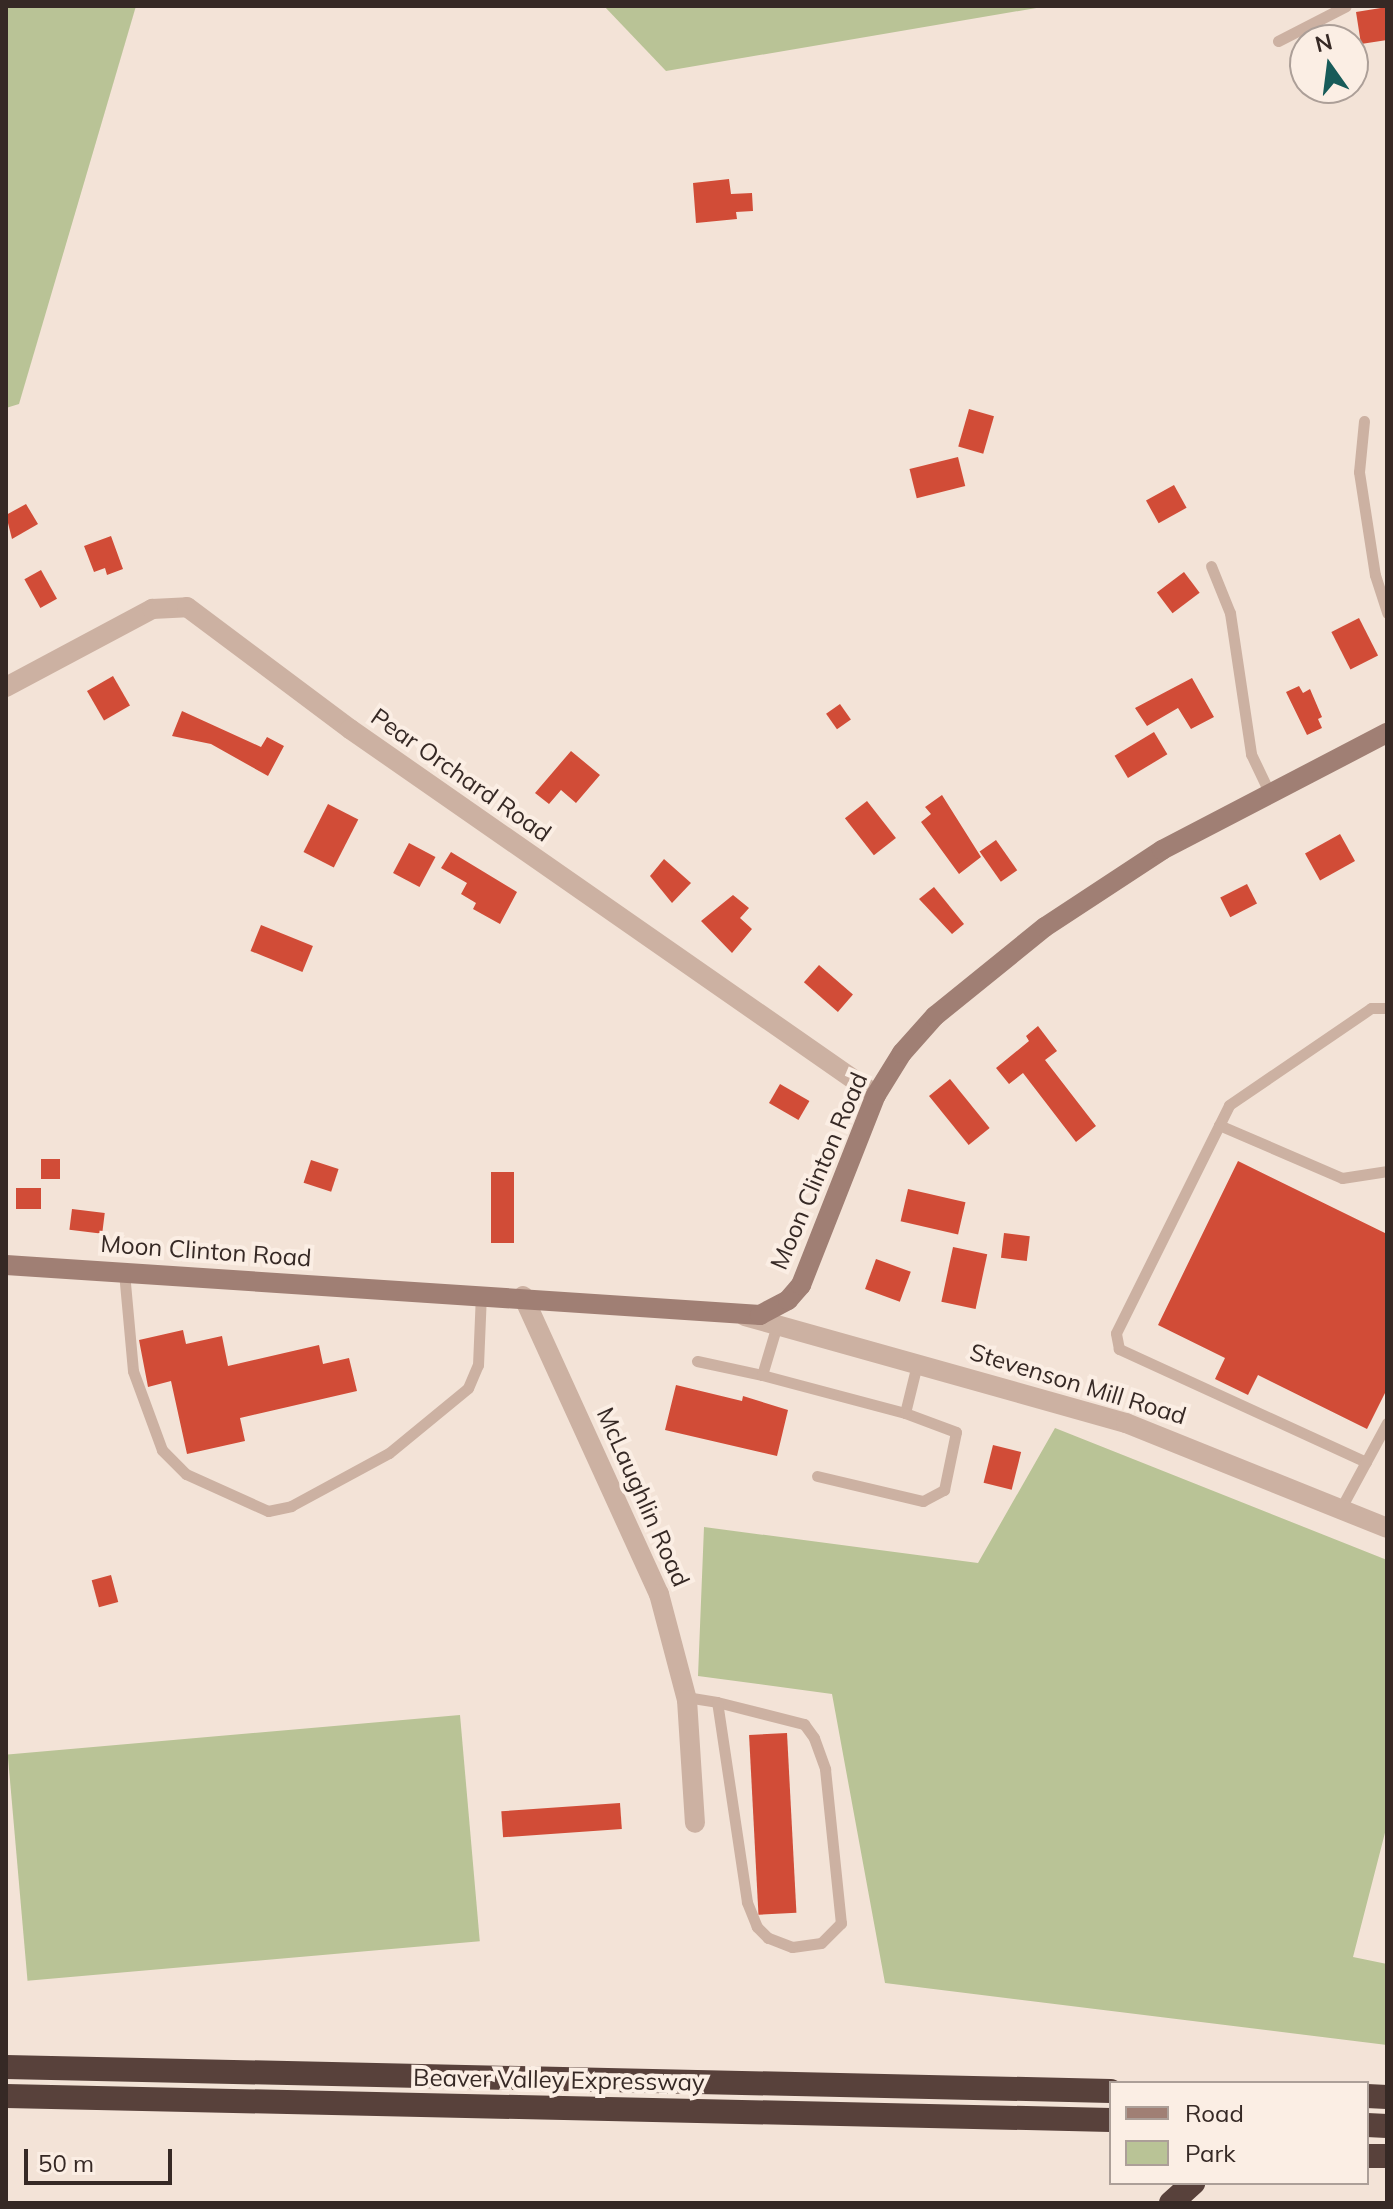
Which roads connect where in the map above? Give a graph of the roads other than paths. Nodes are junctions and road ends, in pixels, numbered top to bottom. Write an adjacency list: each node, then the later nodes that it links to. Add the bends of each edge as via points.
1 (1346, 6): 2 (lane)
2 (1278, 41)
3 (1364, 421): 5 (lane, via 1359,472 1375,575)
4 (1211, 566): 8 (lane, via 1223,587 1232,624 1251,754)
5 (1387, 613)
6 (6, 687): 10 (street, Pear Orchard Road, via 152,609 187,607 363,738)
7 (1387, 733): 8 (street, Moon Clinton Road)
8 (1270, 794): 10 (street, Moon Clinton Road, via 1151,857 980,976 920,1033)
9 (1387, 1008): 11 (lane, via 1371,1008 1229,1105)
10 (876, 1095): 17 (street, Moon Clinton Road, via 801,1285 772,1309)
11 (1219, 1125): 12 (lane, via 1342,1178); 24 (lane, via 1116,1333 1119,1349)
12 (1387, 1171)
13 (6, 1265): 14 (street, Moon Clinton Road)
14 (124, 1272): 15 (street, Moon Clinton Road); 15 (lane, via 133,1371 162,1450 186,1474 268,1511 291,1506 389,1453 468,1388 478,1365)
15 (481, 1293): 16 (street, Moon Clinton Road)
16 (523, 1296): 17 (street, Moon Clinton Road); 28 (street, McLaughlin Road, via 649,1566)
17 (745, 1316): 18 (street, Stevenson Mill Road)
18 (777, 1325): 20 (street, Stevenson Mill Road); 21 (lane)
19 (697, 1361): 21 (lane)
20 (917, 1364): 22 (lane); 26 (street, Stevenson Mill Road, via 1169,1438)
21 (762, 1375): 22 (lane)
22 (905, 1413): 25 (lane, via 956,1432 944,1490 923,1501)
23 (1387, 1423): 24 (lane)
24 (1366, 1462): 26 (lane)
25 (817, 1476)
26 (1341, 1508): 27 (street, Stevenson Mill Road)
27 (1387, 1528)
28 (686, 1697): 29 (lane); 30 (street, McLaughlin Road)
29 (717, 1702): 29 (lane, via 804,1724 814,1738 825,1769 841,1923 821,1943 792,1947 768,1938 757,1927 747,1902)
30 (695, 1823)
31 (6, 2067): 32 (highway, Beaver Valley Expressway)
32 (1109, 2091)
33 (6, 2096): 34 (highway, Beaver Valley Expressway)
34 (1109, 2120)
35 (1191, 2185): 36 (highway)
36 (1171, 2203)

